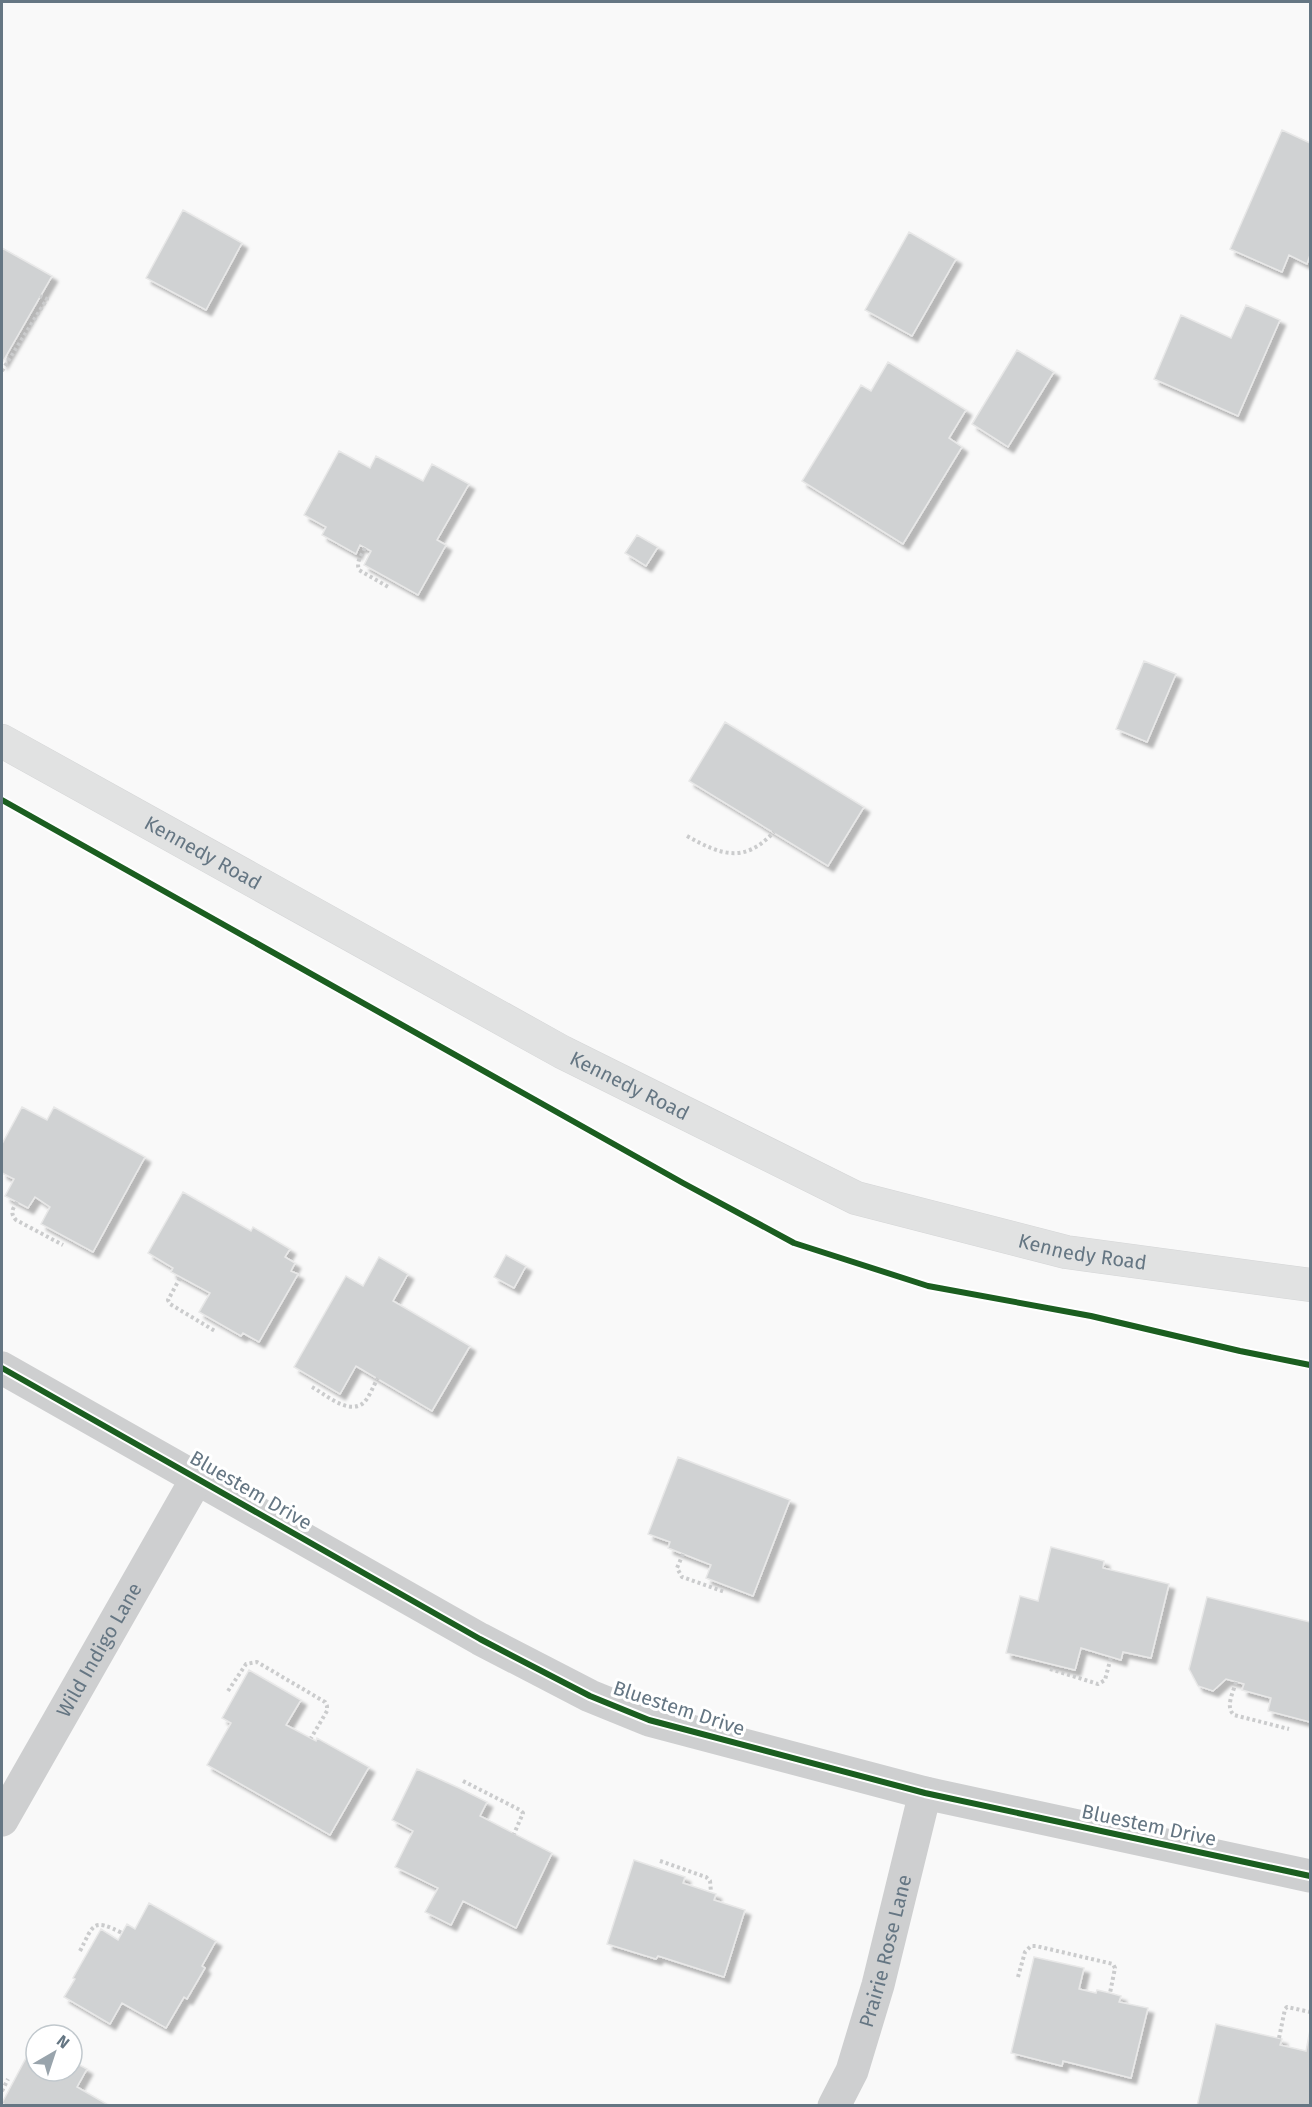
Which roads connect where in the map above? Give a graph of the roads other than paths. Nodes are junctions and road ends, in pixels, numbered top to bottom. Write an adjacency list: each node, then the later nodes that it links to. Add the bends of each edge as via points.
1 (2, 741): 2 (main road, Kennedy Road, via 562,1052 856,1198 1066,1252)
2 (1311, 1285)
3 (2, 1368): 4 (street, Bluestem Drive)
4 (197, 1478): 5 (street, Bluestem Drive, via 480,1639 590,1696 677,1729); 6 (street, Wild Indigo Lane)
5 (925, 1793): 7 (street, Bluestem Drive); 8 (street, Prairie Rose Lane, via 878,1985 852,2070)
6 (2, 1820)
7 (1311, 1876)
8 (834, 2106)

